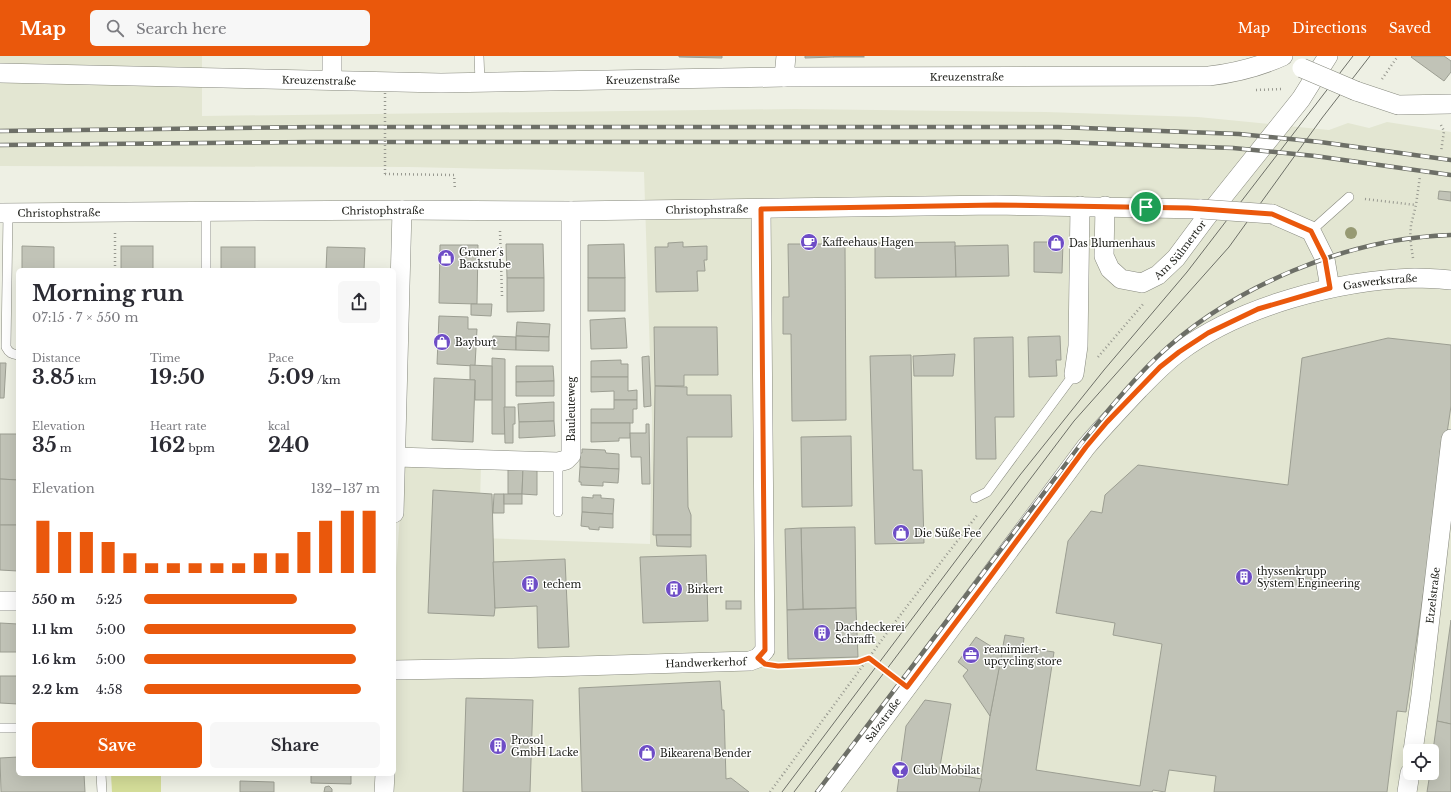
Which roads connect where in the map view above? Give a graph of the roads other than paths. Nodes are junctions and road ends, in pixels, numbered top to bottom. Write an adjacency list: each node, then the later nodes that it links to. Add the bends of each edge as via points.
1 (332, 56): 9 (street)
2 (480, 56): 10 (lane)
3 (786, 56): 8 (street)
4 (1283, 56): 6 (street, Kreuzenstraße); 11 (street, bridge, via 1302,68 1398,105)
5 (1328, 56): 14 (street, Am Sülmertor, via 1301,99 1176,258 1158,276 1142,283 1121,279 1110,269 1104,256)
6 (1257, 61): 8 (street, Kreuzenstraße, via 1232,74 1209,76)
7 (0, 73): 9 (street, Kreuzenstraße)
8 (784, 77): 10 (street, Kreuzenstraße)
9 (332, 80): 10 (street, Kreuzenstraße)
10 (480, 82)
11 (1451, 104)
12 (1349, 197): 20 (lane)
13 (1080, 206): 14 (street, Christophstraße); 15 (street, Christophstraße); 26 (street, via 1078,346)
14 (1105, 206): 20 (street, Christophstraße, bridge, via 1272,214)
15 (761, 209): 17 (street, Christophstraße); 34 (street, Handwerkerhof, via 765,650 758,658 750,661)
16 (402, 210): 17 (street, Christophstraße); 18 (street, Christophstraße); 28 (street)
17 (571, 211): 29 (street, Bauleuteweg, via 571,455 566,460)
18 (206, 212): 19 (street, Christophstraße); 21 (lane)
19 (4, 213): 24 (lane, Christophstraße, via 6,347)
20 (1311, 231): 23 (street, via 1325,259)
21 (206, 268)
22 (1451, 280): 23 (street, Gaswerkstraße, via 1416,278 1372,281)
23 (1330, 288): 25 (street, Gaswerkstraße, via 1258,309 1208,333)
24 (16, 355)
25 (1160, 367): 43 (street, Salzstraße, via 1086,447)
26 (1074, 374): 30 (lane, via 987,492)
27 (1451, 439): 37 (street, Etzelstraße)
28 (396, 457): 29 (street)
29 (558, 462): 31 (lane)
30 (975, 498)
31 (558, 512)
32 (0, 600): 33 (street)
33 (16, 601)
34 (396, 670)
35 (0, 728): 36 (lane)
36 (16, 728)
37 (1414, 744)
38 (101, 776): 41 (lane)
39 (384, 776): 42 (street)
40 (1409, 780): 44 (street)
41 (102, 792)
42 (384, 792)
43 (829, 792)
44 (1408, 792)

